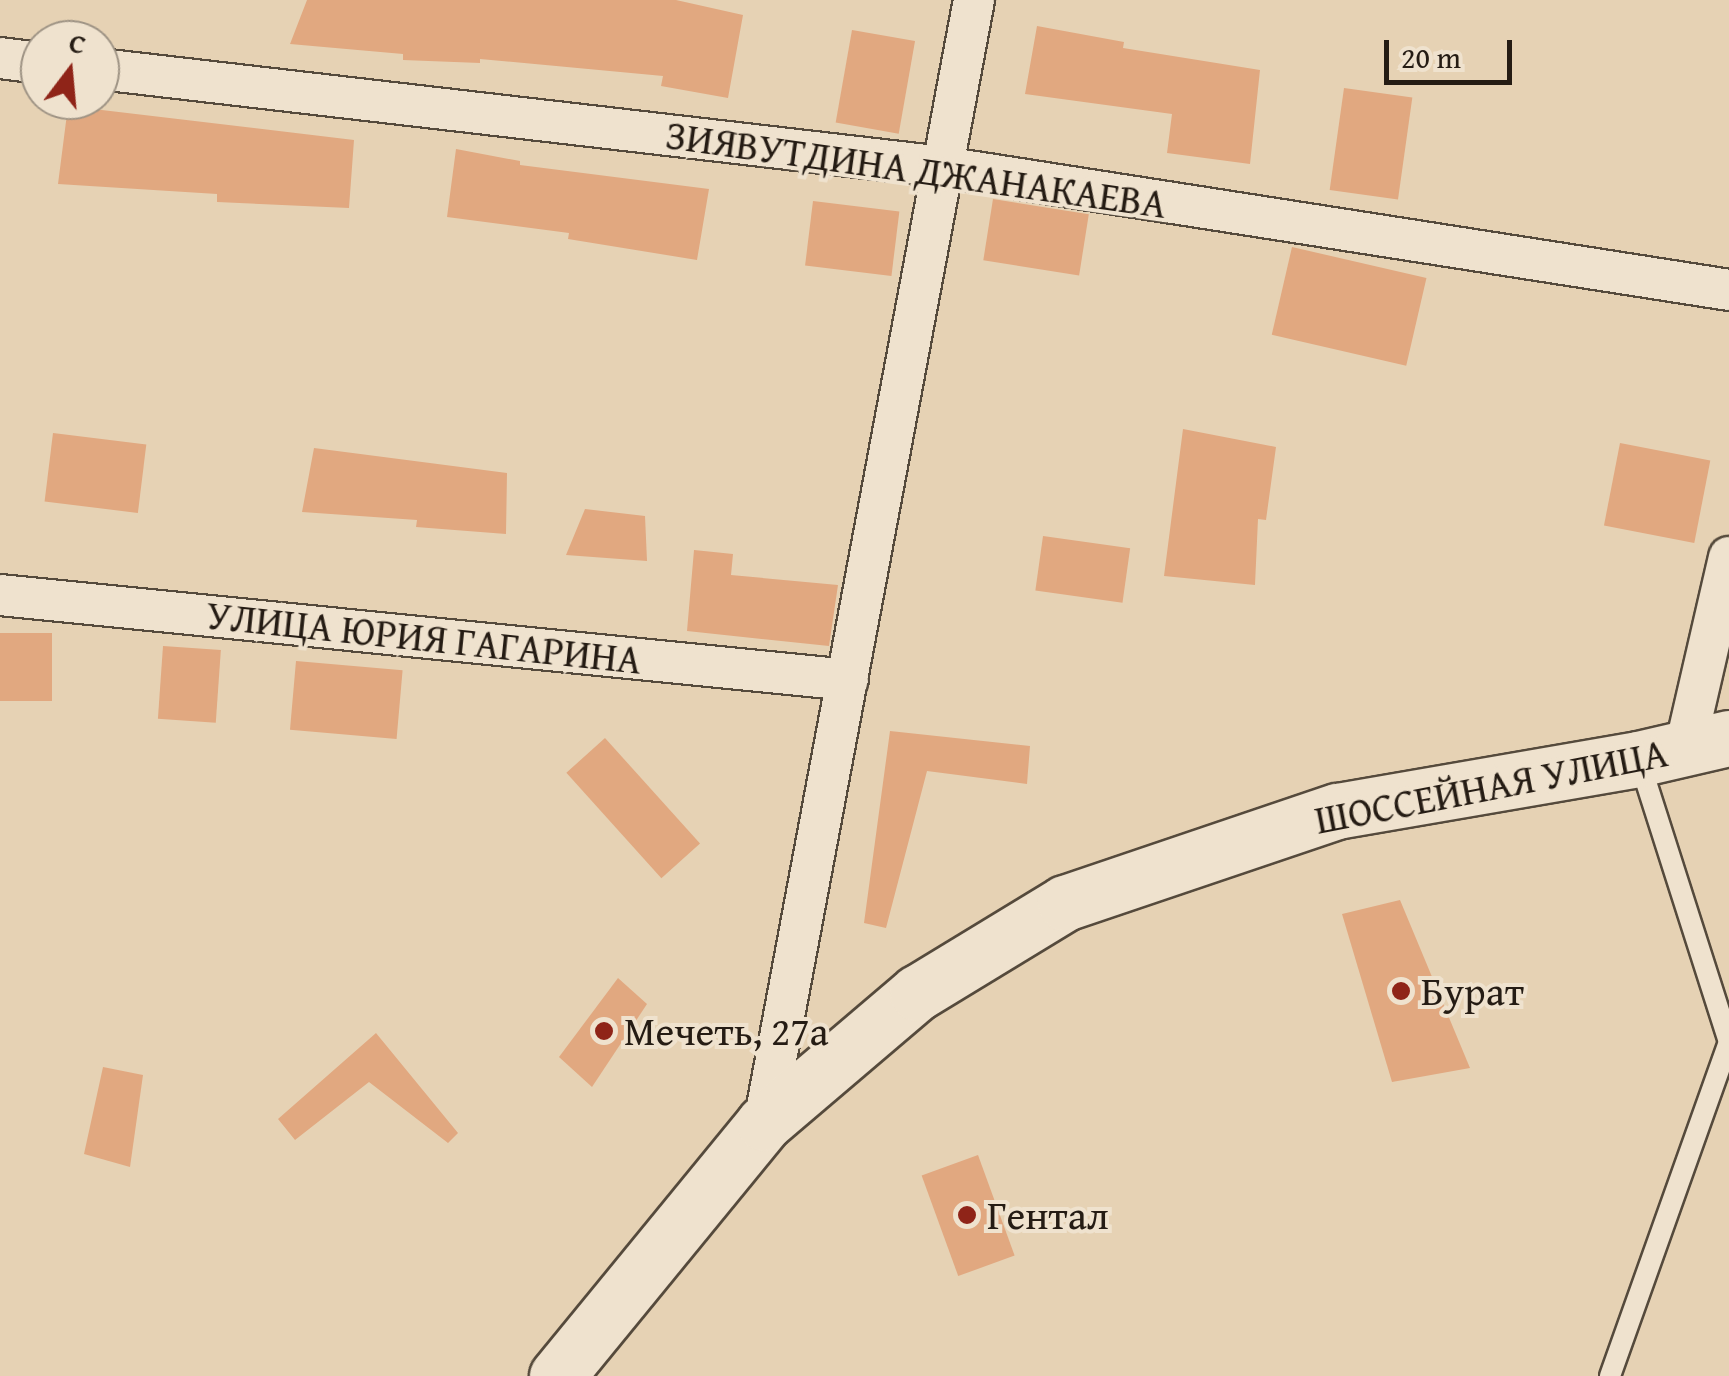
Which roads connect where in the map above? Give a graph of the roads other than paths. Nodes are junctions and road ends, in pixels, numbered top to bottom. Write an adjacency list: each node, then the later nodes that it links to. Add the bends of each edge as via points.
1 (974, 0): 3 (street)
2 (120, 72): 3 (street, ЗИЯВУТДИНА ДЖАНАКАЕВА)
3 (943, 166): 4 (street, ЗИЯВУТДИНА ДЖАНАКАЕВА); 7 (street)
4 (1729, 290)
5 (1729, 558): 8 (street)
6 (0, 594): 7 (street, УЛИЦА ЮРИЯ ГАГАРИНА)
7 (848, 680): 9 (street)
8 (1684, 748): 9 (main road, ШОССЕЙНАЯ УЛИЦА, via 1337,811 1065,902 917,992); 11 (lane, via 1729,1042)
9 (764, 1123): 10 (main road, ШОССЕЙНАЯ УЛИЦА)
10 (557, 1376)
11 (1610, 1376)

